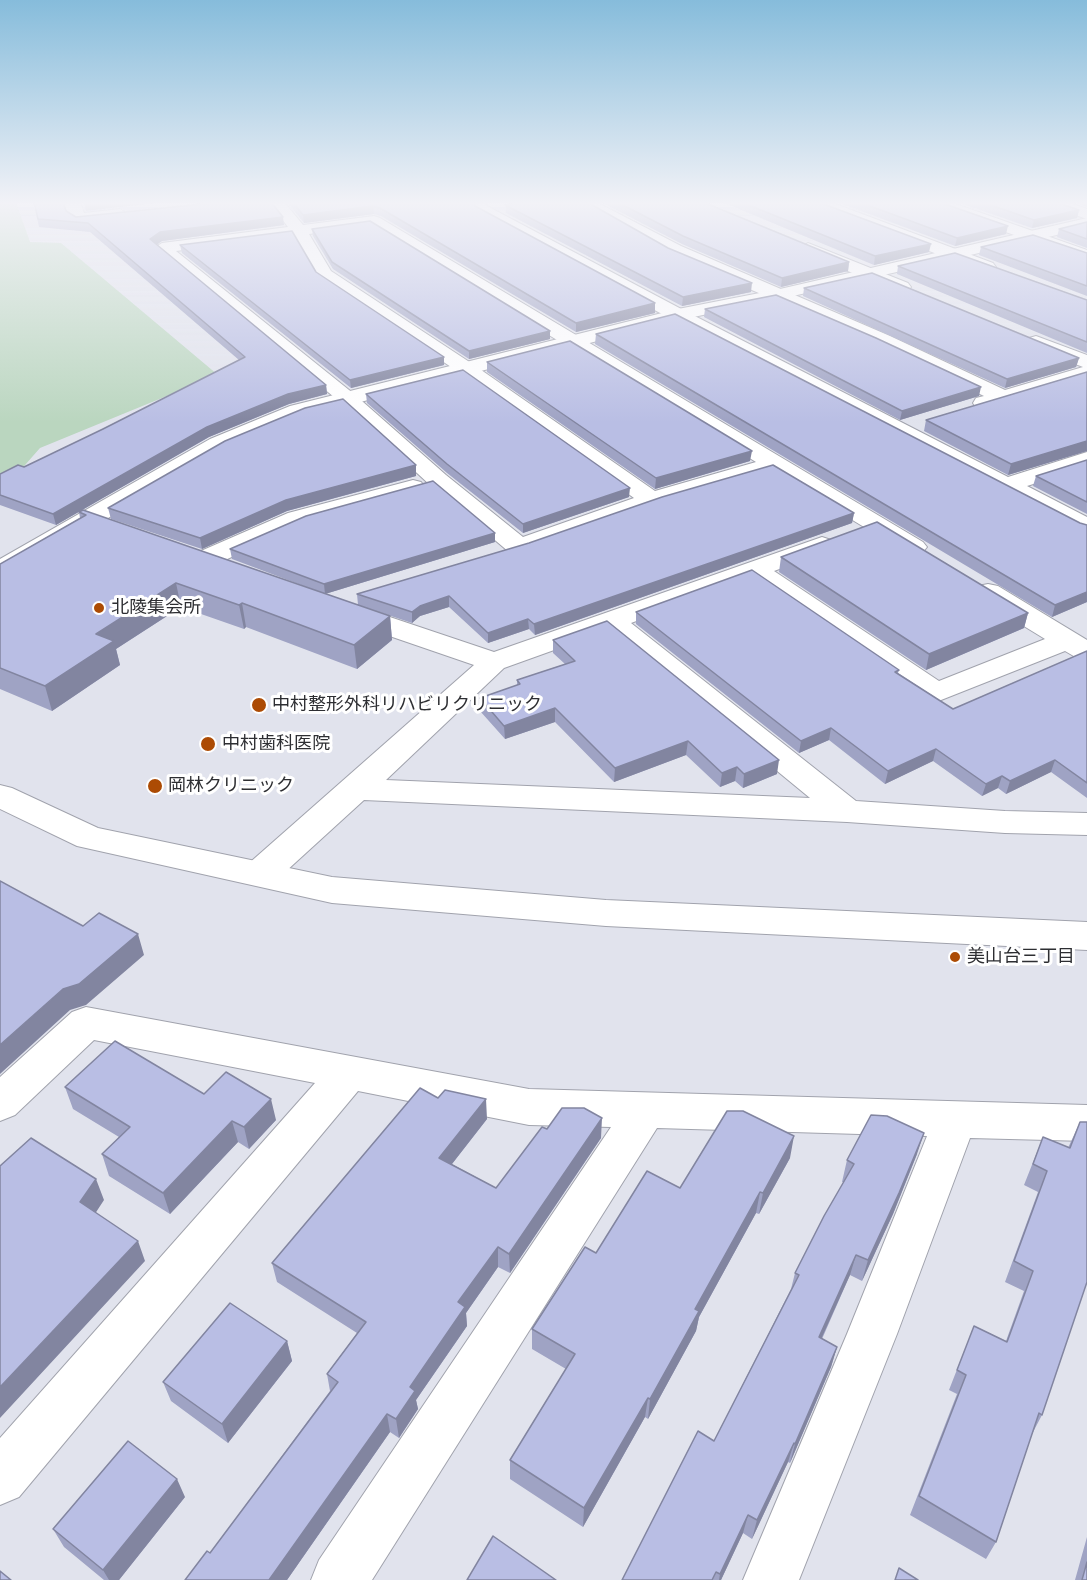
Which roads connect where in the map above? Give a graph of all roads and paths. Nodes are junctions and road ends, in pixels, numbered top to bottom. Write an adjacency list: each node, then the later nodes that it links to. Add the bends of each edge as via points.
1 (196, 276): 17 (street)
2 (327, 276): 14 (street)
3 (466, 276): 12 (street)
4 (606, 276): 10 (street)
5 (736, 276): 8 (street)
6 (861, 276): 8 (street)
7 (873, 276): 9 (street)
8 (780, 294): 10 (street); 16 (street)
9 (919, 294)
10 (678, 315): 12 (street); 20 (street)
11 (1023, 336): 13 (street)
12 (575, 341): 14 (street); 22 (street)
13 (1087, 362)
14 (467, 369): 17 (street); 25 (street)
15 (1087, 372): 16 (street)
16 (1003, 397): 18 (street)
17 (347, 398): 23 (street); 26 (street, via 298,411 218,444)
18 (961, 410)
19 (930, 419): 20 (street)
20 (899, 429): 24 (street)
21 (1087, 459): 24 (street)
22 (776, 463): 25 (street); 27 (street)
23 (438, 480): 25 (street, via 508,550); 33 (street, via 297,518 192,556)
24 (1007, 485): 28 (street)
25 (652, 500)
26 (87, 521): 29 (street); 31 (street)
27 (877, 525): 30 (street); 32 (street)
28 (1087, 527)
29 (118, 532)
30 (927, 555)
31 (0, 570)
32 (755, 570): 36 (street); 37 (street, via 936,693)
33 (236, 572)
34 (967, 579): 37 (street)
35 (360, 594): 38 (street, via 326,604)
36 (610, 620): 38 (street); 41 (street)
37 (1077, 646)
38 (494, 663): 39 (street)
39 (356, 789): 41 (street); 43 (street)
40 (0, 796): 43 (street, via 89,838)
41 (847, 811): 42 (street)
42 (1087, 824)
43 (260, 874): 44 (street, via 332,890 606,914)
44 (1087, 936)
45 (349, 1073): 46 (street, via 86,1023); 47 (street, via 529,1107); 50 (street)
46 (0, 1102)
47 (645, 1111): 48 (street); 51 (street)
48 (956, 1119): 49 (street); 52 (street)
49 (1087, 1123)
50 (0, 1478)
51 (339, 1580)
52 (771, 1580)

